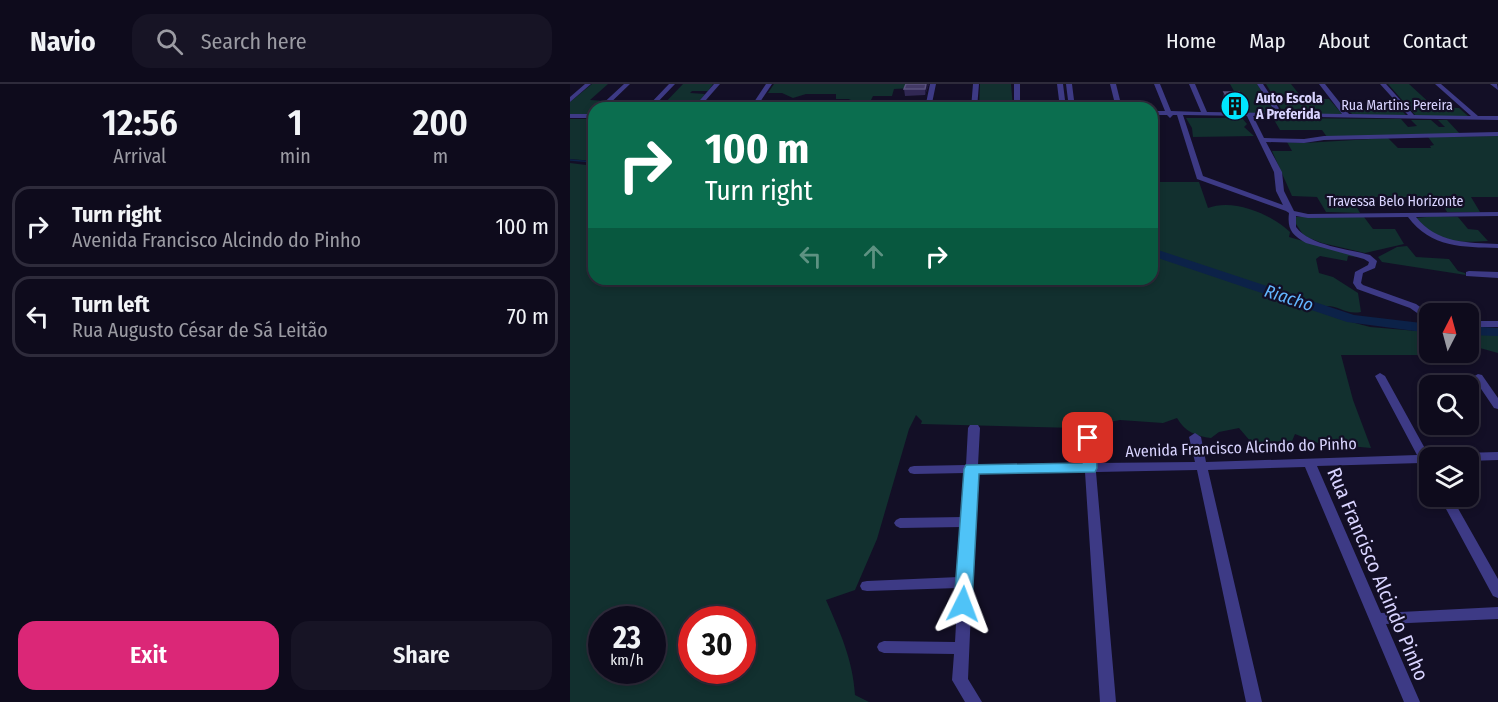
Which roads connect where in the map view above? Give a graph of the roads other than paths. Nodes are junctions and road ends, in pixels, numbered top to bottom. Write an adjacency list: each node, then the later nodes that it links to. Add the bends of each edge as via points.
1 (588, 84): 22 (street)
2 (627, 84): 23 (street)
3 (635, 84): 24 (street)
4 (672, 84): 25 (street)
5 (678, 84): 26 (street)
6 (717, 84): 27 (street)
7 (769, 84): 28 (street)
8 (933, 84): 29 (street)
9 (976, 84): 30 (street)
10 (1017, 84): 31 (street)
11 (1060, 84): 32 (street)
12 (1069, 84): 33 (street)
13 (1113, 84): 34 (street)
14 (1157, 84): 36 (street)
15 (1192, 84): 39 (street)
16 (1260, 84): 42 (street)
17 (1322, 84): 43 (street)
18 (1383, 84): 44 (street)
19 (1438, 84): 45 (street)
20 (1494, 84): 21 (street)
21 (1498, 88)
22 (570, 100)
23 (608, 102)
24 (616, 102)
25 (655, 102)
26 (662, 102)
27 (701, 102)
28 (757, 102)
29 (929, 102)
30 (974, 102)
31 (1017, 102)
32 (1062, 102)
33 (1071, 102)
34 (1118, 102)
35 (1158, 114): 36 (street, Rua Martins Pereira)
36 (1169, 114): 38 (street, Rua Martins Pereira)
37 (588, 115): 40 (street)
38 (1182, 115): 39 (street, Rua Martins Pereira); 50 (street, Travessa Belo Horizonte, via 1200,177)
39 (1205, 115): 41 (street, Rua Martins Pereira)
40 (570, 116)
41 (1250, 116): 42 (street, Rua Martins Pereira); 49 (street)
42 (1281, 116): 43 (street, Rua Martins Pereira)
43 (1348, 117): 44 (street, Rua Martins Pereira)
44 (1413, 117): 45 (street, Rua Martins Pereira)
45 (1477, 118): 46 (street, Rua Martins Pereira)
46 (1494, 118): 47 (street)
47 (1498, 124)
48 (1498, 134): 49 (street)
49 (1262, 140): 50 (street, via 1278,172 1280,191)
50 (1290, 211): 51 (street, Travessa Belo Horizonte, via 1308,216); 56 (street, via 1295,232 1304,238 1373,261 1372,266 1359,272 1360,287)
51 (1410, 214): 52 (street, Travessa Belo Horizonte); 53 (street, via 1420,228 1440,240)
52 (1498, 214)
53 (1498, 246)
54 (1469, 274): 55 (street)
55 (1498, 275)
56 (1419, 311)
57 (1479, 324): 58 (street)
58 (1498, 324)
59 (1380, 376): 65 (street)
60 (1479, 378): 61 (street)
61 (1498, 406)
62 (974, 428): 72 (street)
63 (1195, 437): 70 (street)
64 (1088, 438): 71 (street)
65 (1419, 449)
66 (1479, 456): 67 (street, Avenida Francisco Alcindo do Pinho)
67 (1498, 456)
68 (1419, 457): 69 (street, Avenida Francisco Alcindo do Pinho)
69 (1308, 462): 70 (street, Avenida Francisco Alcindo do Pinho); 81 (street, Rua Francisco Alcindo Pinho)
70 (1202, 466): 71 (street, Avenida Francisco Alcindo do Pinho); 86 (street)
71 (1090, 468): 72 (street, Avenida Francisco Alcindo do Pinho); 85 (street)
72 (972, 469): 73 (street, Avenida Francisco Alcindo do Pinho); 75 (street)
73 (914, 470)
74 (1451, 507): 79 (street)
75 (969, 522): 76 (street); 77 (street)
76 (900, 523)
77 (964, 582): 78 (street); 83 (street)
78 (867, 586)
79 (1498, 592)
80 (1498, 613): 81 (street)
81 (1377, 619): 87 (street, Rua Francisco Alcindo Pinho)
82 (884, 647): 83 (street)
83 (961, 648): 84 (street, via 960,680)
84 (974, 702)
85 (1108, 702)
86 (1254, 702)
87 (1412, 702)

